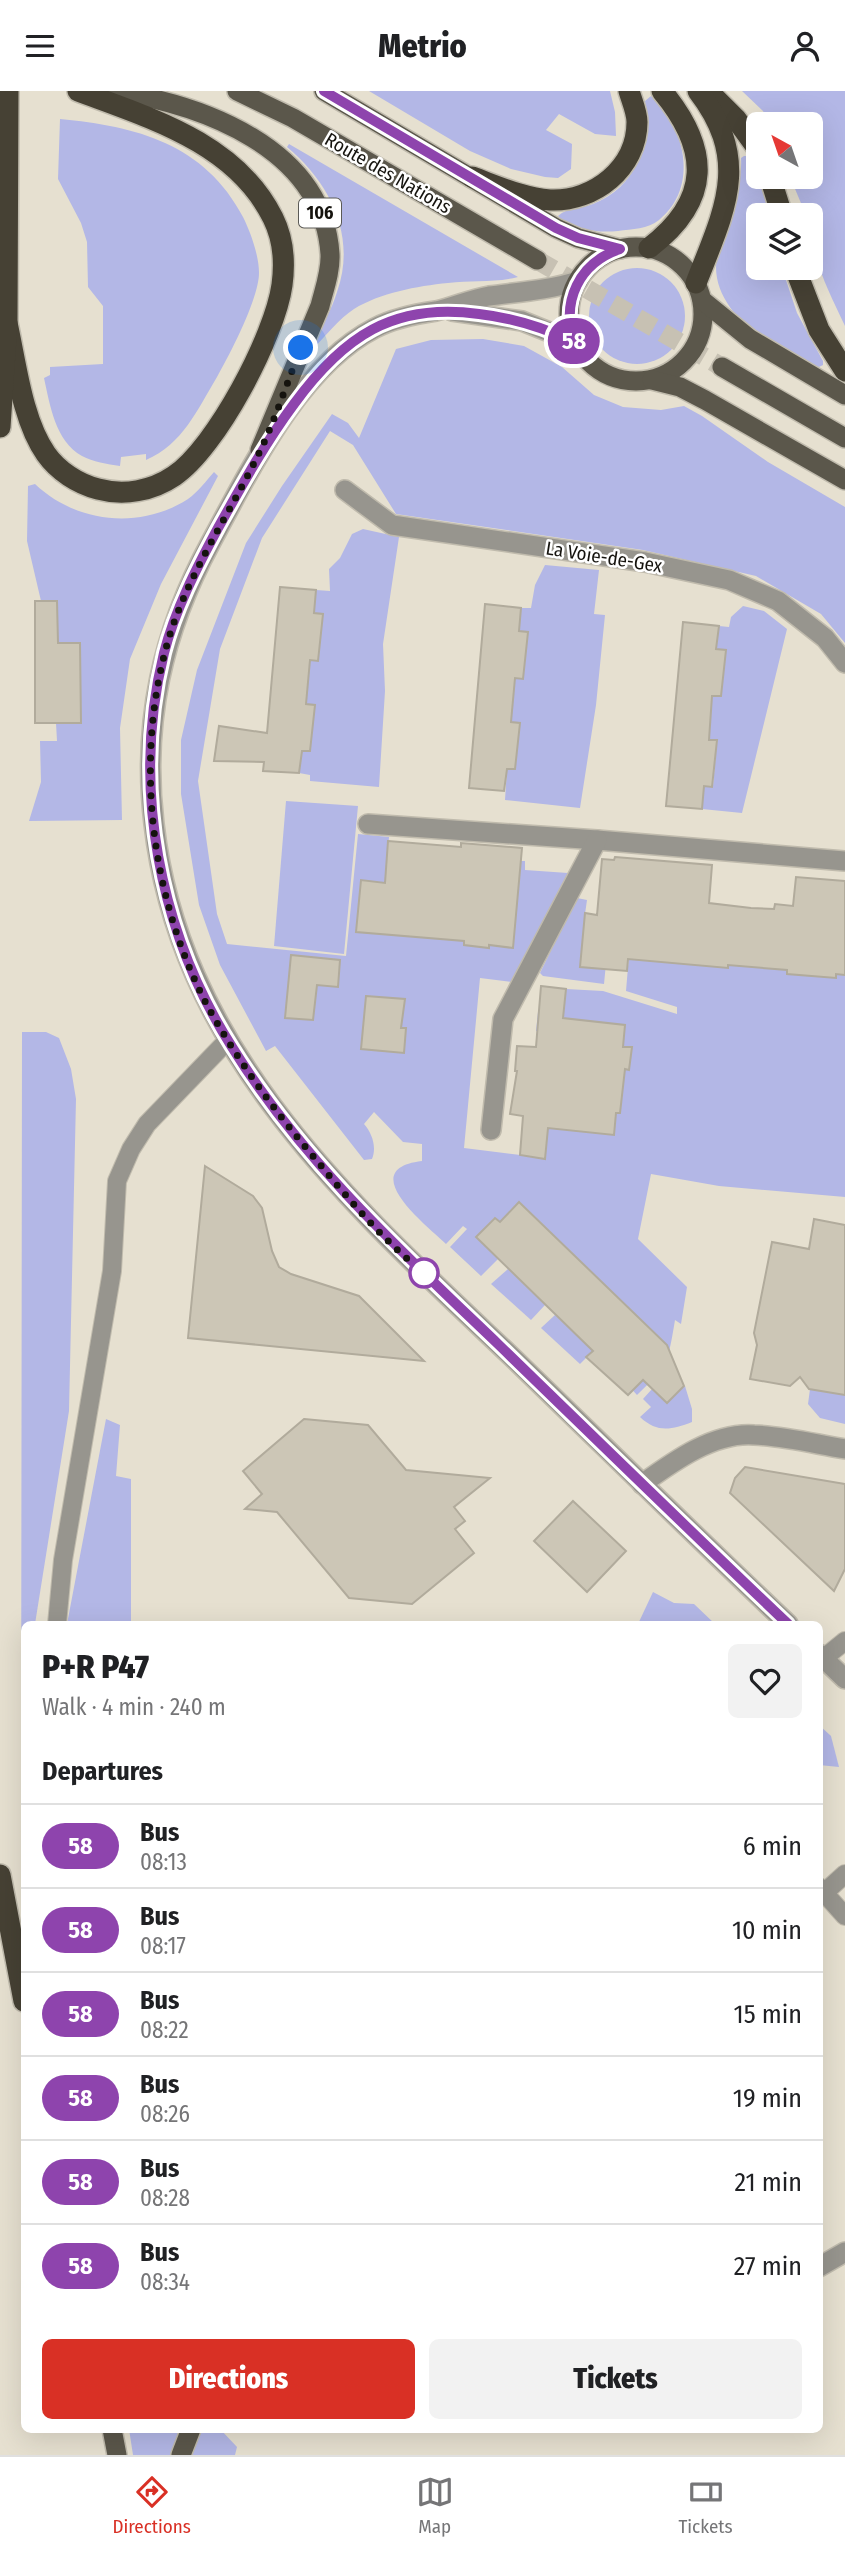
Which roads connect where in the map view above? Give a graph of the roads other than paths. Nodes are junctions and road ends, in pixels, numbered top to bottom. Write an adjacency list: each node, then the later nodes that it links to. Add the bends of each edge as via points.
1 (8, 91): 19 (highway)
2 (78, 91): 19 (highway, via 191,137 249,182 274,219 282,252 282,285 274,319 260,353 199,455 158,485 122,492 77,481 47,456 28,416)
3 (112, 91): 27 (main road, 106, via 184,107 224,122 291,166 319,209 330,255 326,283)
4 (237, 91): 14 (main road, Route des Nations, via 293,118)
5 (324, 91): 11 (main road)
6 (629, 91): 11 (highway, via 637,121 630,153 622,168 594,192 549,200)
7 (662, 91): 12 (highway, via 683,119 698,163 692,193 682,212)
8 (698, 91): 17 (highway, via 723,134 730,169)
9 (707, 91): 10 (highway)
10 (746, 133)
11 (472, 177): 13 (main road, via 556,228)
12 (649, 248): 13 (main road); 17 (main road, via 674,259)
13 (620, 249): 16 (main road, via 589,266)
14 (537, 260)
15 (800, 280): 22 (highway, via 819,330)
16 (578, 281): 18 (street, 106, via 484,297); 20 (main road, via 569,307)
17 (699, 292): 23 (main road, via 703,317 693,350 682,363); 24 (main road, via 750,339)
18 (441, 310): 20 (street, 106, via 522,321); 27 (street, 106, via 392,320 350,343 313,379)
19 (7, 323): 25 (highway)
20 (574, 342): 23 (main road, 106, via 598,370 633,382)
21 (722, 367): 26 (main road)
22 (845, 371)
23 (652, 380): 28 (main road, via 680,387)
24 (845, 395)
25 (0, 427)
26 (845, 438)
27 (260, 450): 34 (street, 106, via 206,551 171,633 160,674 150,754 156,846 171,910 191,969)
28 (845, 480)
29 (345, 490): 30 (street, La Voie-de-Gex, via 392,525 645,562 729,580 778,601 825,638)
30 (845, 663)
31 (368, 824): 32 (street)
32 (597, 840): 33 (street); 35 (street, via 503,1019)
33 (845, 861)
34 (228, 1041): 37 (street, 106, via 295,1135 365,1216); 38 (lane, via 147,1124 117,1181 112,1271 63,1560)
35 (491, 1130)
36 (845, 1449): 37 (street, via 752,1434 722,1439)
37 (642, 1484): 39 (street, 106)
38 (57, 1621)
39 (785, 1621)
40 (845, 1641): 41 (lane)
41 (823, 1655)
42 (823, 1658): 43 (street)
43 (845, 1679)
44 (845, 1874): 46 (lane)
45 (0, 1875): 49 (highway)
46 (823, 1889)
47 (823, 1891): 48 (lane)
48 (845, 1916)
49 (21, 1985)
50 (845, 2252): 51 (street)
51 (823, 2265)
52 (113, 2433): 54 (main road)
53 (189, 2433): 55 (main road)
54 (117, 2455)
55 (181, 2455)

